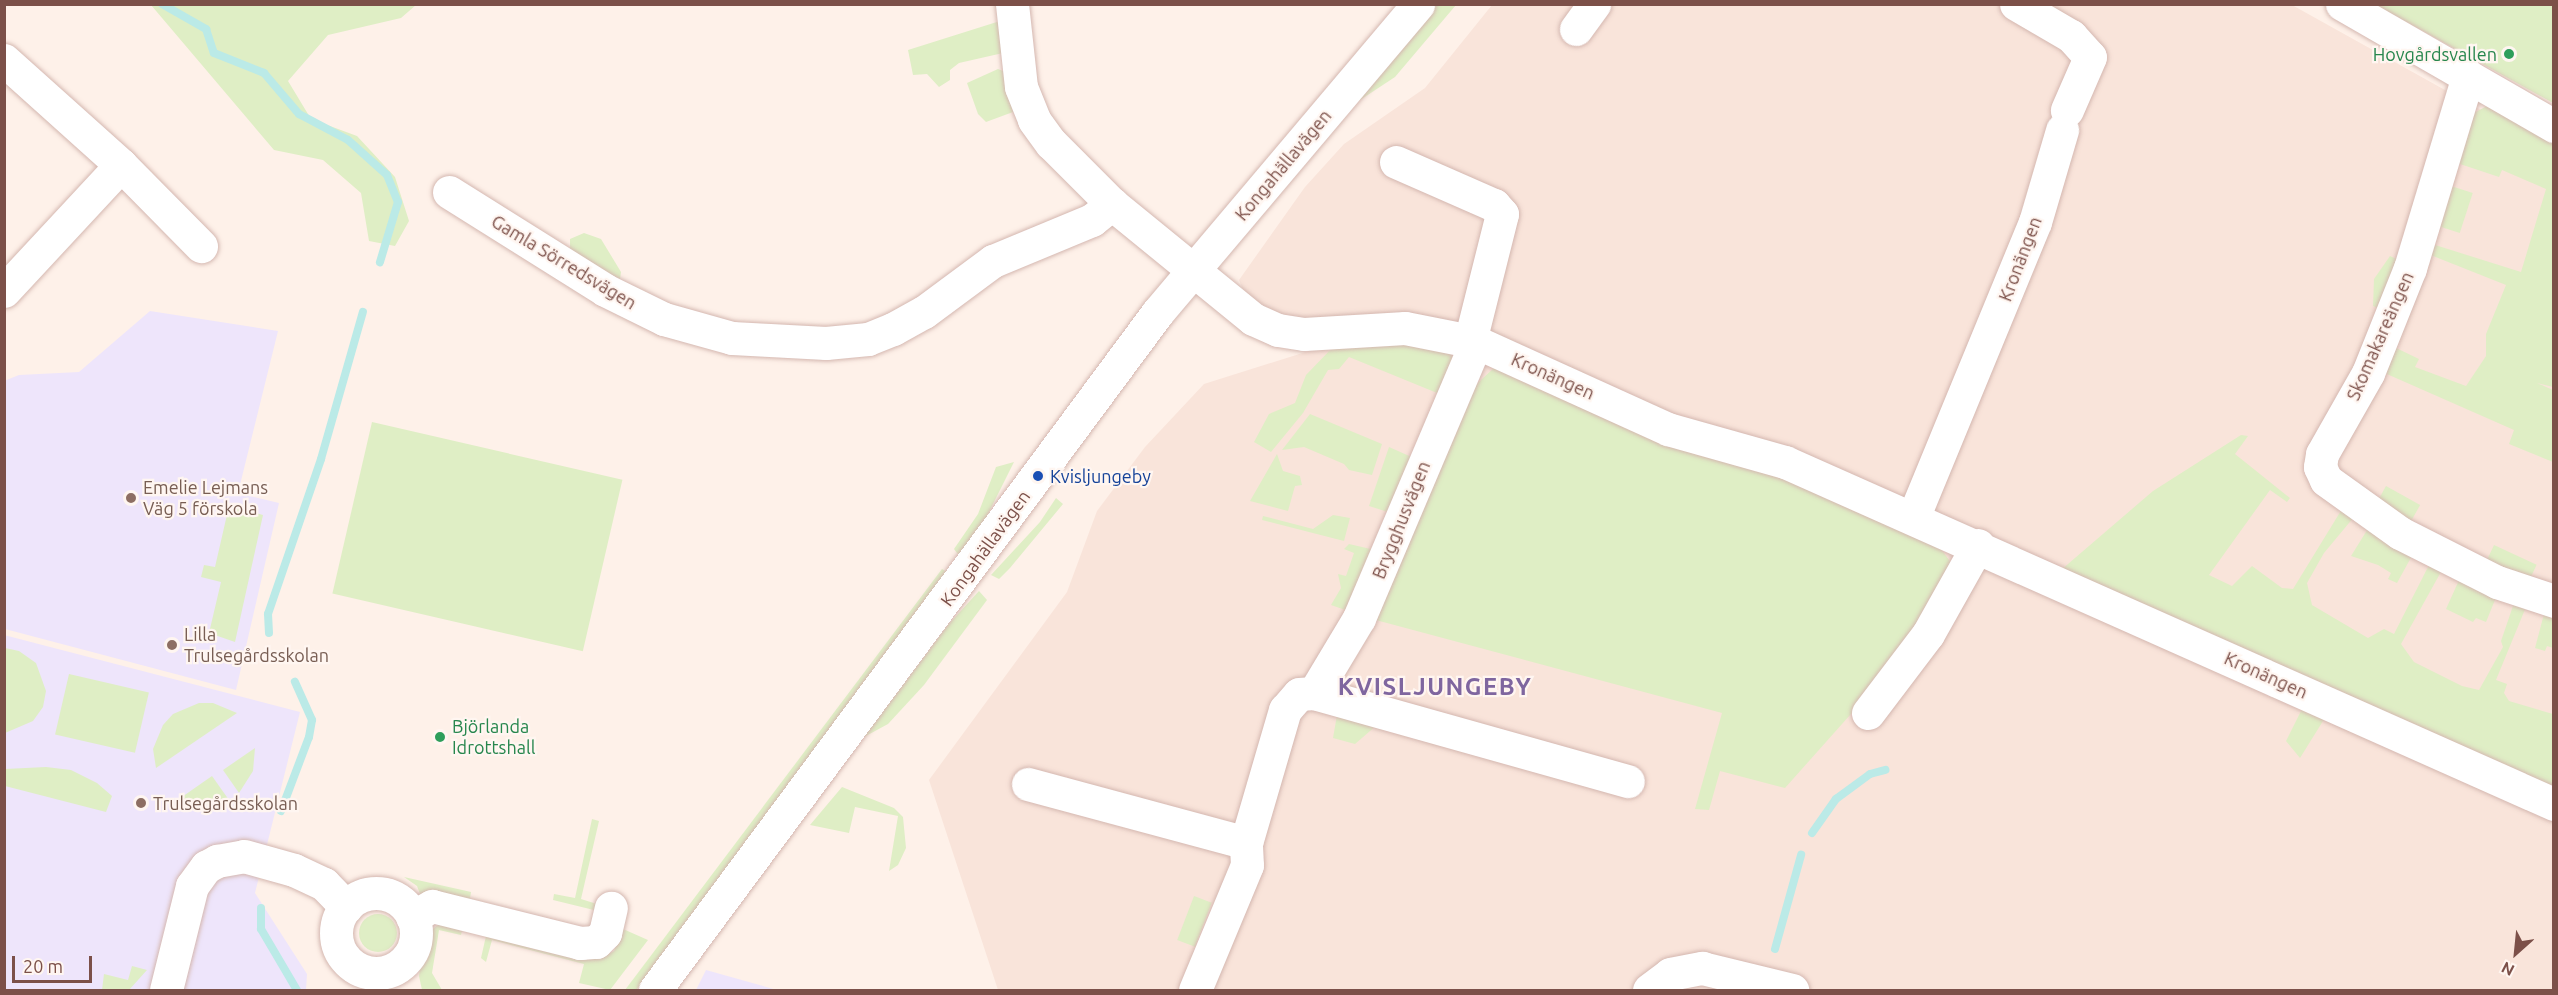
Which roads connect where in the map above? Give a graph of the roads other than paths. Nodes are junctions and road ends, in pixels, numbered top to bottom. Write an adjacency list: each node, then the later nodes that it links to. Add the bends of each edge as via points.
1 (1012, 4): 11 (street, via 1015,58 1034,120 1051,143)
2 (1418, 4): 13 (street, Kongahällavägen)
3 (2016, 4): 16 (street, Kronängen, via 2071,36 2090,57 2064,120 2032,231)
4 (2342, 4): 6 (street)
5 (4, 60): 9 (street)
6 (2468, 76): 7 (street); 18 (street, Skomakareängen, via 2410,268 2368,373 2322,454 2320,467 2325,480 2400,533 2497,582)
7 (2553, 126)
8 (1396, 162): 15 (street, Brygghusvägen, via 1494,205 1502,214)
9 (121, 165): 12 (street); 14 (street)
10 (449, 192): 11 (street, Gamla Sörredsvägen, via 605,290 664,319 732,338 816,343 868,339 893,329 924,312 993,261 1092,220)
11 (1112, 204): 13 (street)
12 (201, 246)
13 (1192, 273): 15 (street, Kronängen, via 1253,319 1278,330 1336,334 1405,328); 32 (street, Kongahällavägen, via 1158,312)
14 (4, 291)
15 (1473, 341): 16 (street, Kronängen, via 1668,429 1785,462); 19 (street, Brygghusvägen, via 1359,618)
16 (1913, 518): 17 (street, Kronängen)
17 (1978, 546): 20 (street, via 1928,634); 23 (street, Kronängen)
18 (2553, 601)
19 (1314, 693): 21 (street); 24 (street, via 1299,694 1285,710)
20 (1868, 713)
21 (1628, 781)
22 (1028, 784): 24 (street)
23 (2553, 804)
24 (1246, 843): 33 (street, via 1247,865)
25 (346, 907): 27 (street, via 362,896 382,894 400,902); 28 (street, via 336,931 339,948); 30 (street, via 324,884 294,870 244,856 217,861 206,867 192,886)
26 (611, 908): 27 (street, via 605,933 596,942 580,944 432,906)
27 (412, 917): 29 (street, via 415,943)
28 (348, 962): 29 (street, via 374,974); 31 (street)
29 (406, 977)
30 (166, 990)
31 (365, 990)
32 (655, 990)
33 (1195, 990)
34 (1649, 990): 35 (street, via 1670,974 1702,968)
35 (1792, 990)

